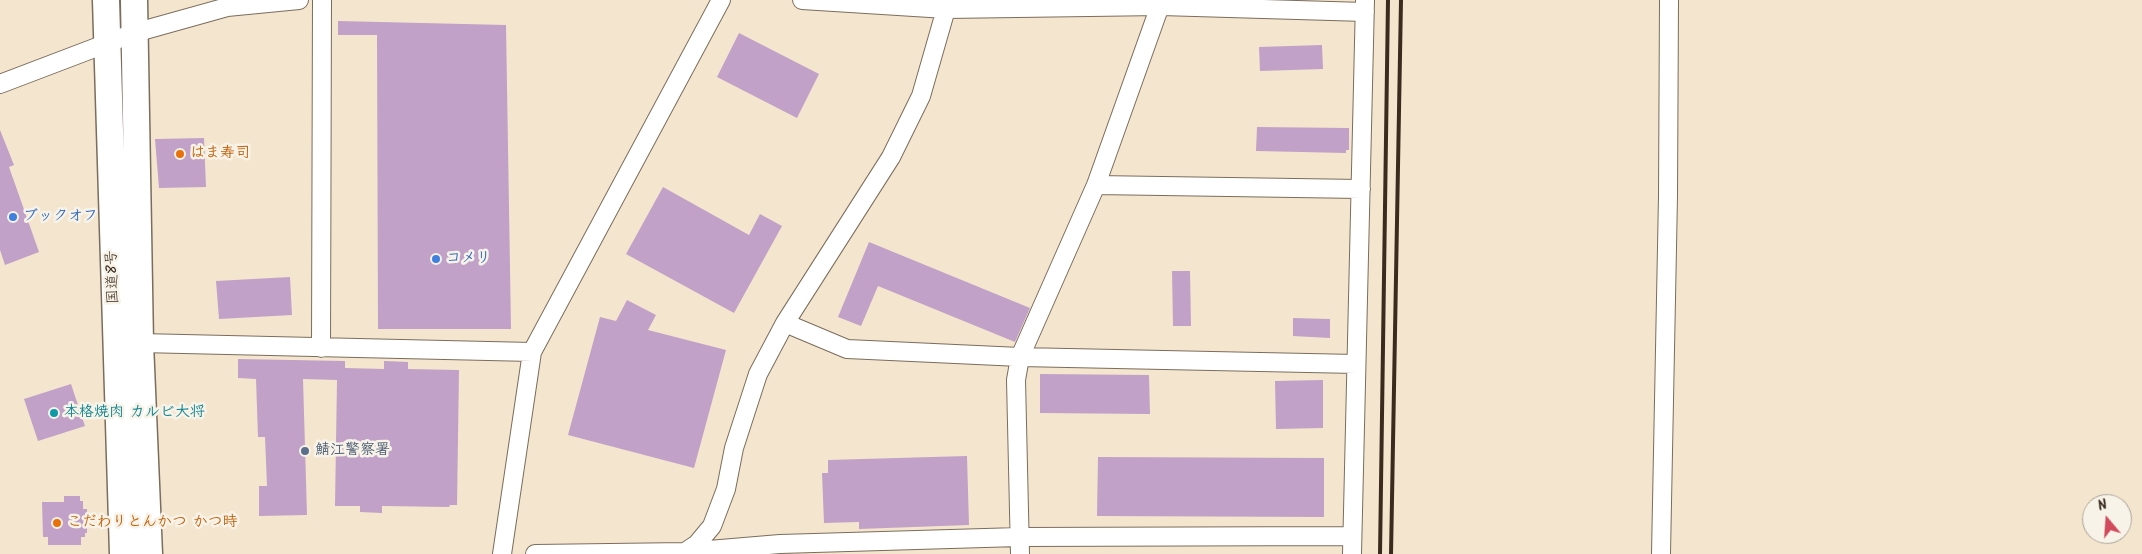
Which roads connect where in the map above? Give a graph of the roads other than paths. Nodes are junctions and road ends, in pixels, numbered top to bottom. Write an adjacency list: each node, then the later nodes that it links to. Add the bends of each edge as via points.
1 (106, 0): 12 (highway, 国道8号)
2 (134, 0): 11 (highway, 国道8号)
3 (299, 0): 11 (street, via 227,7)
4 (322, 0): 18 (street)
5 (720, 0): 19 (street)
6 (802, 0): 9 (street)
7 (1669, 0): 31 (street)
8 (1161, 3): 9 (street); 10 (street); 14 (street)
9 (946, 5): 16 (street, via 921,96 892,157)
10 (1365, 6): 15 (street)
11 (134, 33): 12 (street); 17 (highway, 国道8号)
12 (107, 43): 13 (street); 26 (highway, 国道8号)
13 (0, 84)
14 (1096, 185): 15 (street); 20 (street)
15 (1361, 189): 21 (street)
16 (785, 323): 20 (street, via 848,349); 25 (street, via 758,374 734,448 726,489 712,526)
17 (140, 343): 18 (street); 27 (highway, 国道8号)
18 (321, 348): 19 (street)
19 (532, 352): 28 (street)
20 (1020, 357): 21 (street); 23 (street, via 1016,380)
21 (1356, 364): 22 (street)
22 (1352, 536): 23 (street); 30 (street)
23 (1019, 546): 24 (street)
24 (783, 549): 25 (street)
25 (686, 552): 29 (street)
26 (123, 554)
27 (149, 554)
28 (502, 554)
29 (536, 554)
30 (1352, 554)
31 (1661, 554)

